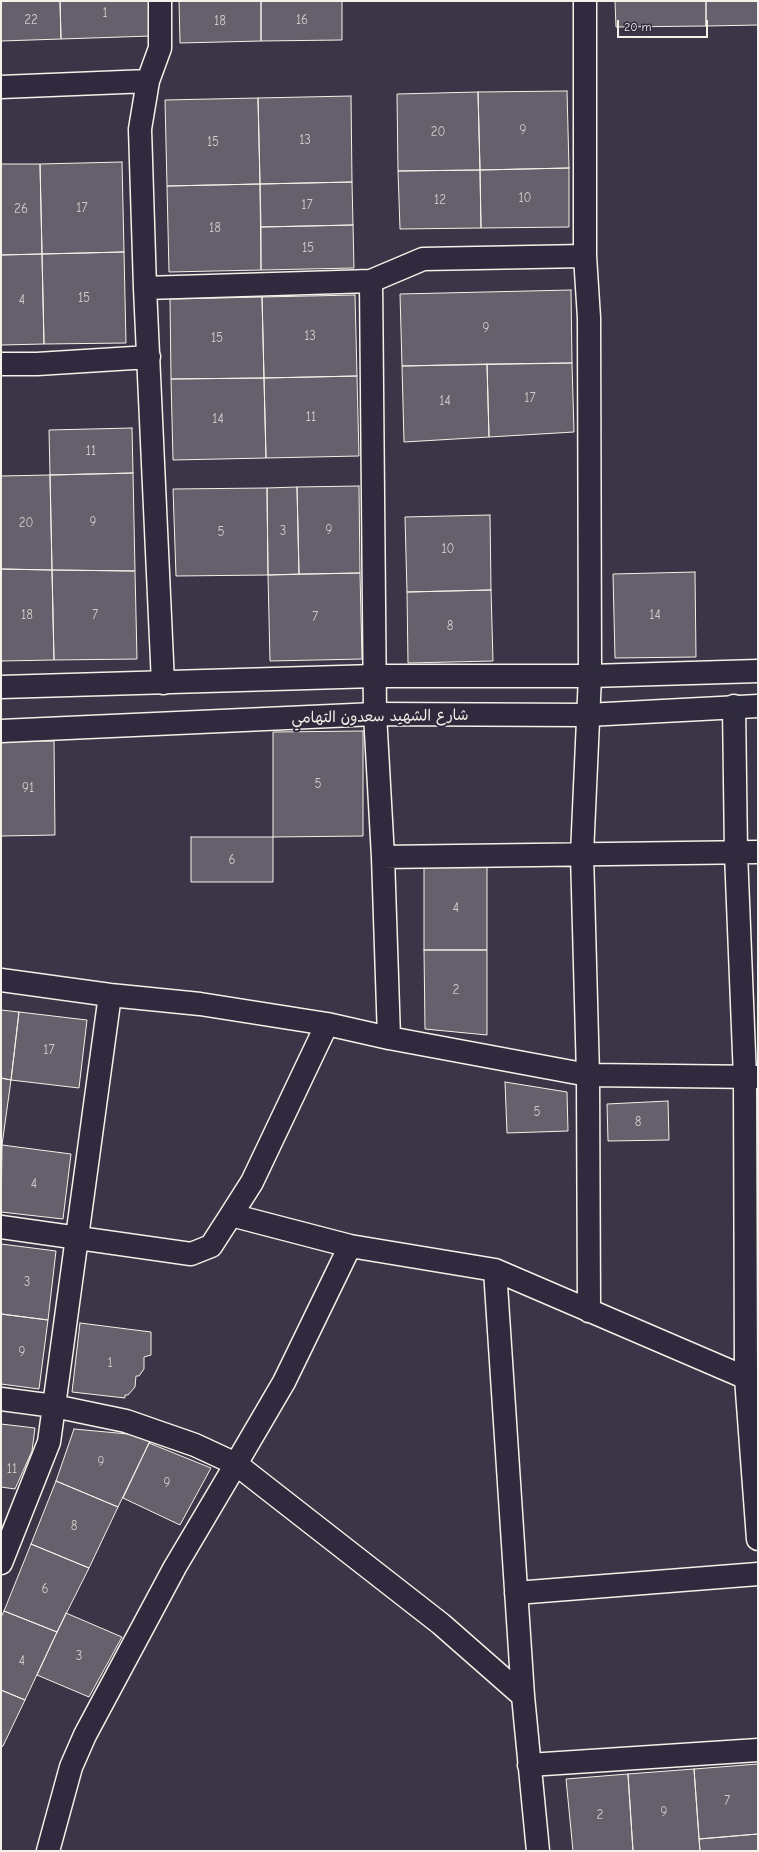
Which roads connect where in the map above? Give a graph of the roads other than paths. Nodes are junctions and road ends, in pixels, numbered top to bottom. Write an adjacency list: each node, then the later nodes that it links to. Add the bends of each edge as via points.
1 (160, 1): 3 (street, via 160,48)
2 (585, 1): 5 (street)
3 (148, 81): 4 (street); 7 (street, via 140,129)
4 (1, 87)
5 (586, 256): 6 (street, via 423,259); 12 (street, via 589,318)
6 (371, 281): 7 (street); 11 (street)
7 (145, 288): 8 (street)
8 (149, 357): 9 (street); 13 (street)
9 (1, 364)
10 (758, 671): 12 (street)
11 (375, 676): 12 (street); 13 (street); 17 (street)
12 (590, 676): 18 (street)
13 (163, 683): 14 (street)
14 (1, 687)
15 (734, 706): 16 (street, شارع الشهيد سعدون التهامي); 18 (street, شارع الشهيد سعدون التهامي); 21 (street)
16 (758, 706)
17 (375, 714): 18 (street, شارع الشهيد سعدون التهامي); 19 (street, شارع الشهيد سعدون التهامي); 23 (street)
18 (587, 715): 22 (street)
19 (1, 731)
20 (758, 852): 21 (street)
21 (736, 853): 22 (street); 29 (street)
22 (582, 854): 23 (street); 28 (street)
23 (383, 857): 27 (street)
24 (1, 980): 25 (street)
25 (110, 995): 26 (street, via 200,1004); 32 (street)
26 (327, 1024): 27 (street); 30 (street, via 252,1182)
27 (389, 1038): 28 (street)
28 (588, 1074): 29 (street); 35 (street)
29 (752, 1078): 36 (street)
30 (231, 1216): 32 (street, via 211,1246 191,1254); 33 (street)
31 (1, 1227): 32 (street)
32 (76, 1237): 38 (street)
33 (350, 1246): 34 (street); 39 (street, via 284,1382)
34 (495, 1270): 35 (street); 43 (street)
35 (589, 1311): 36 (street)
36 (752, 1381): 40 (street)
37 (1, 1399): 38 (street)
38 (54, 1406): 39 (street, via 126,1421 194,1445); 41 (street, via 49,1442)
39 (236, 1464): 44 (street, via 441,1624); 47 (street, via 175,1567 85,1735 71,1767)
40 (758, 1539)
41 (1, 1563)
42 (758, 1574): 43 (street)
43 (516, 1594): 44 (street)
44 (523, 1696): 46 (street)
45 (758, 1750): 46 (street)
46 (529, 1765): 48 (street)
47 (48, 1851)
48 (538, 1851)

